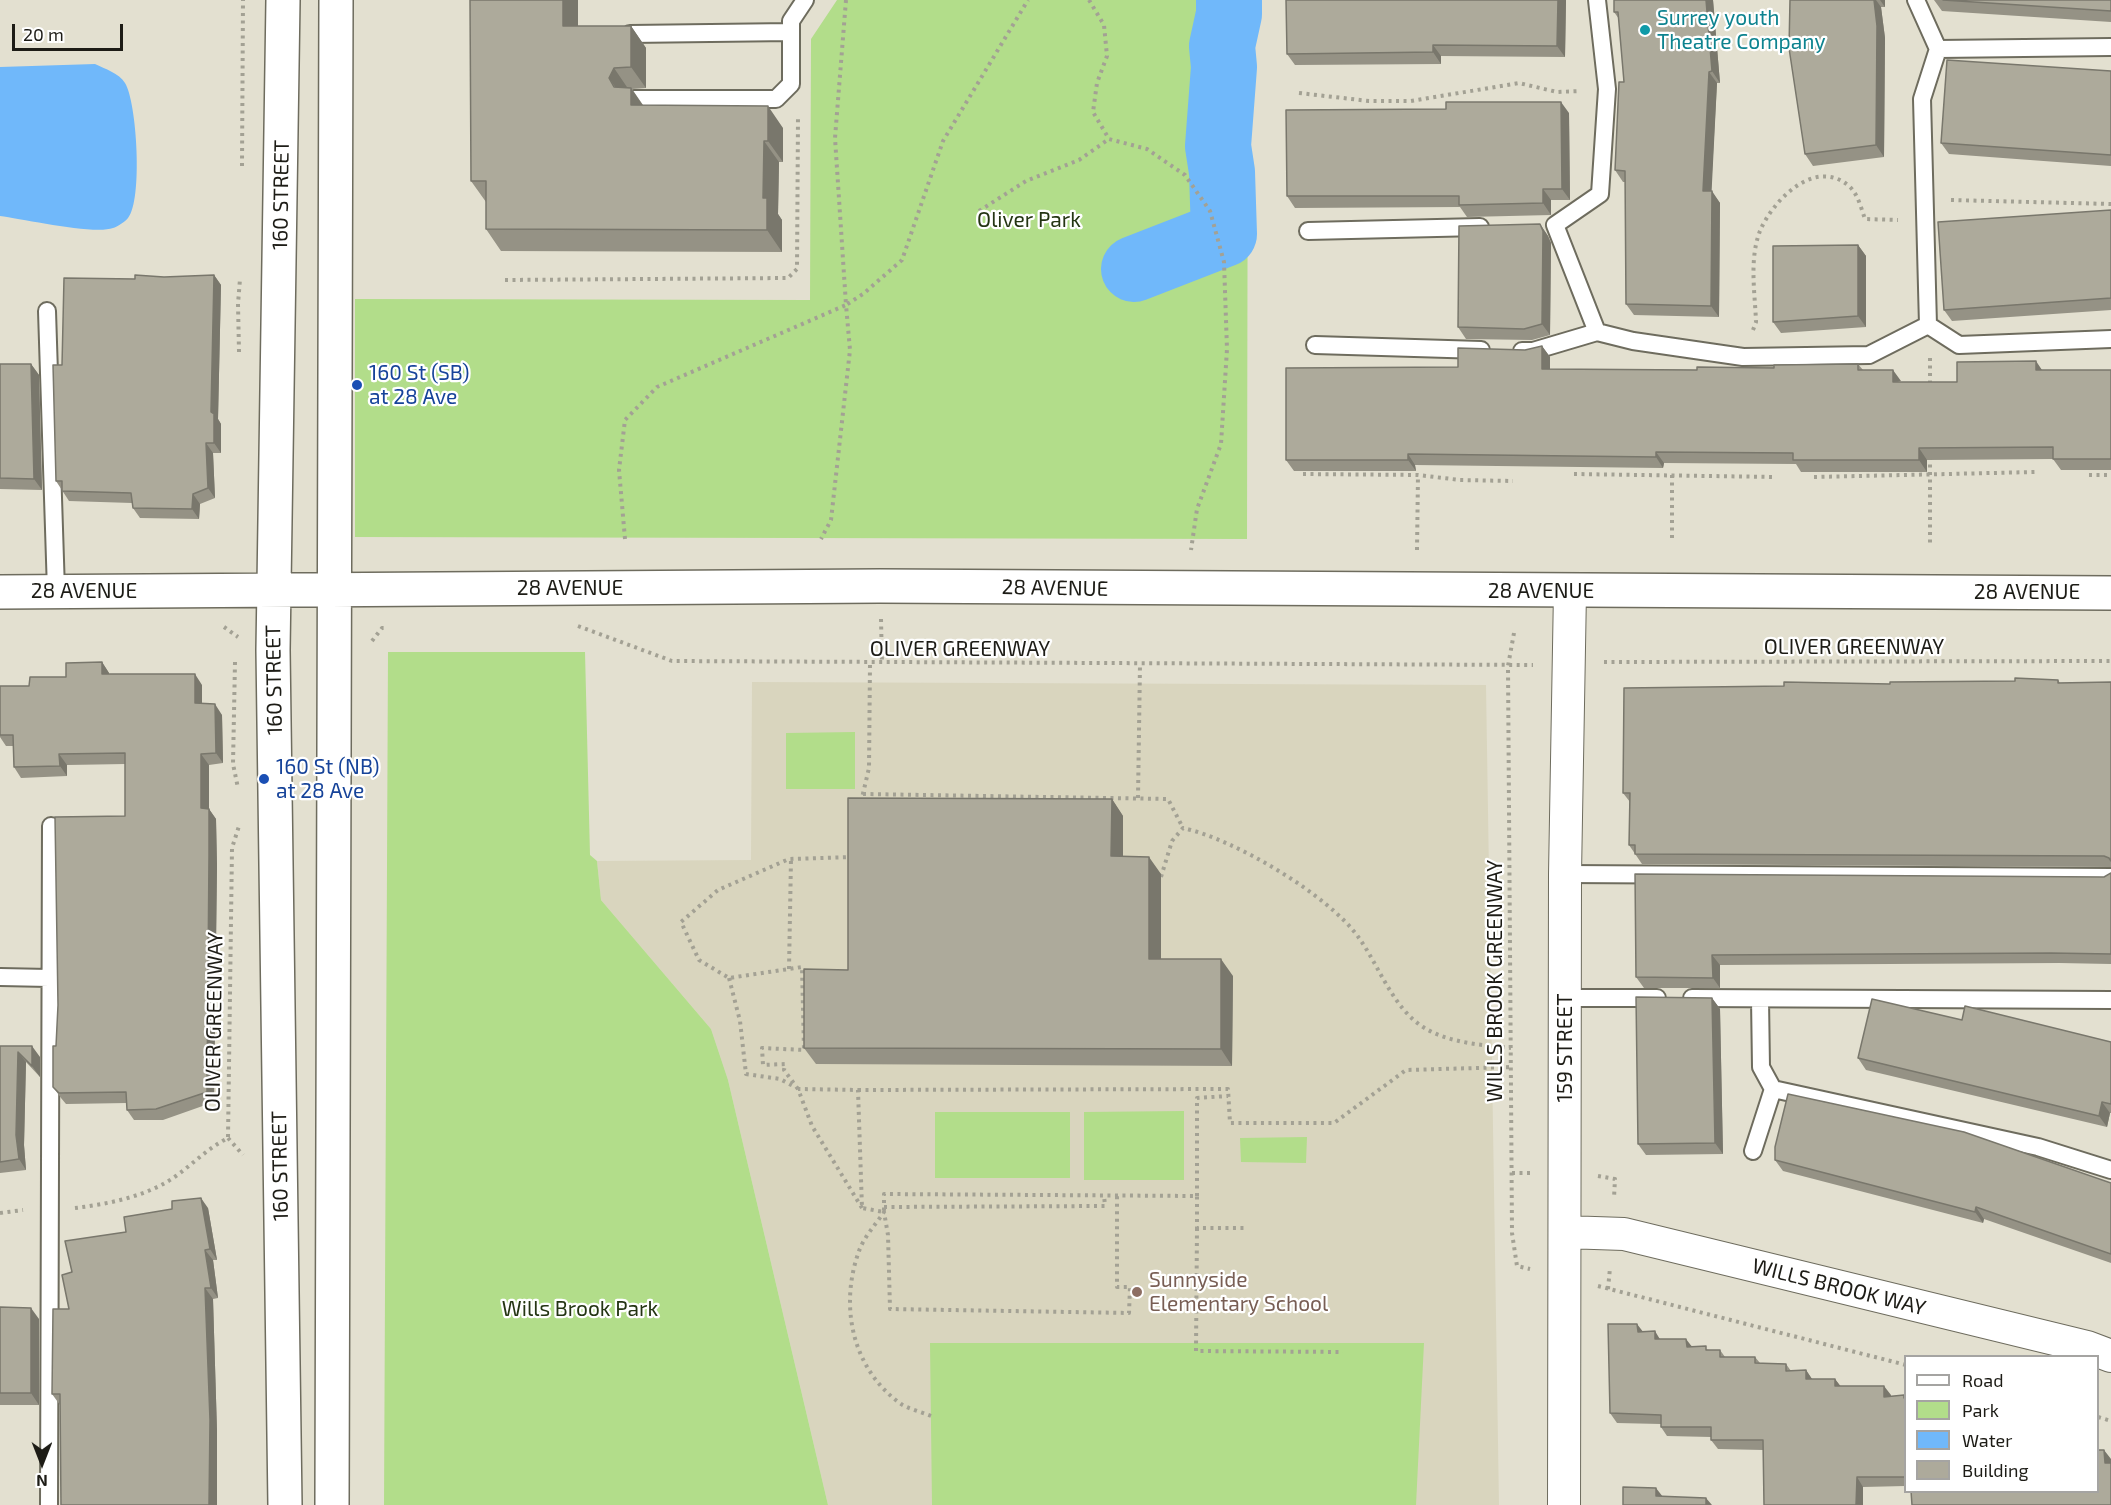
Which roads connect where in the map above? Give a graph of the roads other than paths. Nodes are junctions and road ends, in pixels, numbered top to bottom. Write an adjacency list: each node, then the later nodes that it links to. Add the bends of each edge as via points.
1 (283, 0): 18 (main road, 160 STREET)
2 (336, 0): 19 (main road)
3 (805, 0): 6 (lane, via 790,21)
4 (1597, 0): 15 (lane, via 1607,89 1600,194 1550,225)
5 (1916, 0): 9 (lane)
6 (791, 32): 7 (lane); 10 (lane, via 791,84 776,99)
7 (630, 34)
8 (2111, 47): 9 (lane)
9 (1938, 50): 14 (lane, via 1922,99)
10 (634, 99)
11 (1496, 226): 12 (lane)
12 (1308, 231)
13 (48, 311): 20 (lane)
14 (1928, 325): 15 (lane, via 1869,355 1743,357); 16 (lane, via 1959,345)
15 (1597, 332): 17 (lane, via 1533,351)
16 (2111, 339)
17 (1315, 345)
18 (274, 590): 19 (main road, 28 AVENUE); 20 (main road, 28 AVENUE); 38 (main road, 160 STREET)
19 (334, 590): 21 (main road, 28 AVENUE, via 880,585); 39 (main road)
20 (56, 591): 22 (main road, 28 AVENUE)
21 (1570, 591): 23 (main road, 28 AVENUE); 25 (street, 159 STREET)
22 (0, 592)
23 (2111, 592)
24 (51, 826): 28 (lane)
25 (1565, 874): 26 (lane); 29 (street, 159 STREET)
26 (2111, 877)
27 (0, 977): 28 (lane)
28 (49, 978): 37 (lane)
29 (1565, 998): 30 (lane); 35 (street, 159 STREET)
30 (1760, 999): 31 (lane); 32 (lane, via 1761,1067)
31 (2111, 1000)
32 (1773, 1089): 33 (lane); 34 (lane, via 2038,1147)
33 (1753, 1150)
34 (2111, 1170)
35 (1565, 1232): 36 (street, WILLS BROOK WAY, via 1624,1234); 40 (street, 159 STREET)
36 (2111, 1356)
37 (49, 1505)
38 (285, 1505)
39 (332, 1505)
40 (1564, 1505)

